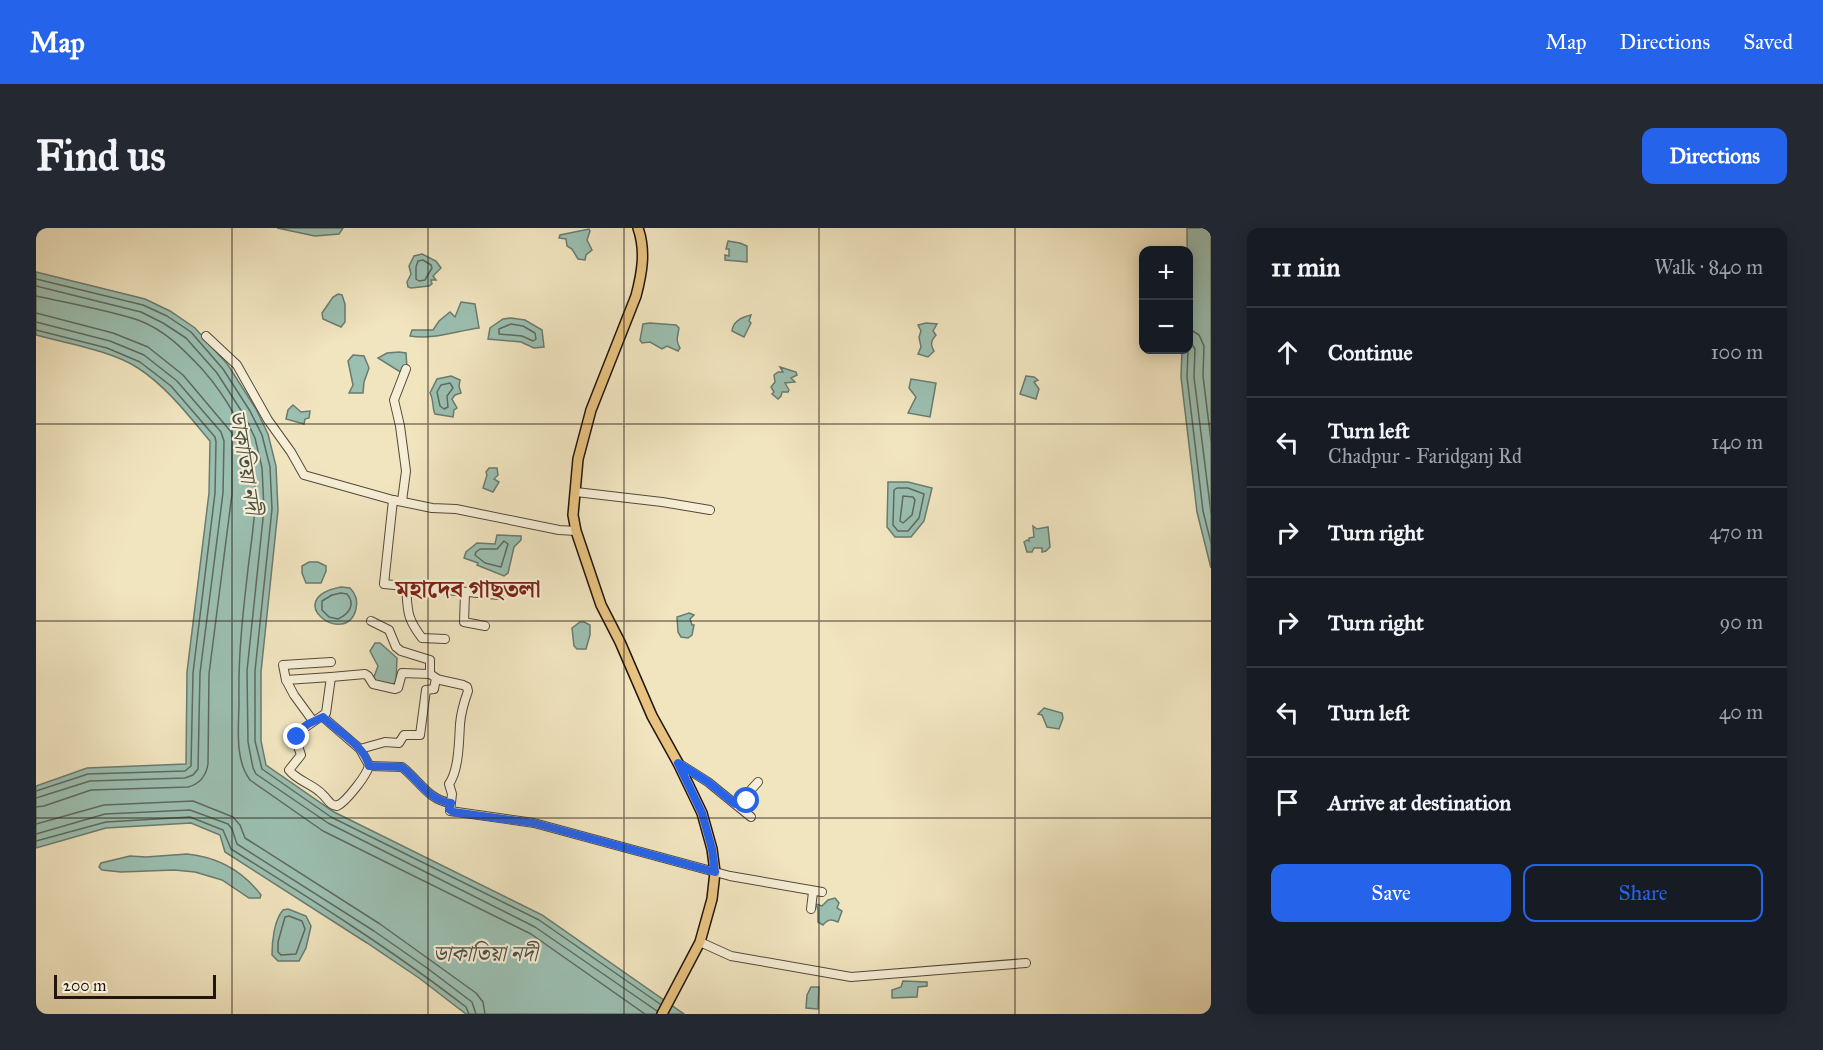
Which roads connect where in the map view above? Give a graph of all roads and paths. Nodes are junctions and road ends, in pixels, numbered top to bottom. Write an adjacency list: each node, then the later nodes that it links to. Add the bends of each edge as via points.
1 (638, 228): 4 (main road, via 643,252 636,296 591,410 578,459)
2 (206, 336): 5 (street, via 237,365 304,475)
3 (406, 369): 5 (street, via 394,400 406,471)
4 (576, 492): 6 (street); 7 (main road)
5 (398, 500): 7 (street); 8 (street, via 384,584)
6 (710, 510)
7 (576, 531): 21 (main road, via 601,604)
8 (406, 586): 9 (street); 13 (street, via 406,608 412,626 422,638)
9 (465, 593): 10 (street); 12 (street, via 464,621)
10 (499, 595)
11 (371, 621): 16 (street, via 389,630 401,651 430,660)
12 (485, 626)
13 (445, 639)
14 (331, 662): 17 (street, via 283,665)
15 (331, 676): 16 (street, via 364,674 373,684 395,689 402,673); 17 (street); 18 (street)
16 (433, 677): 20 (street, via 434,689 426,690 420,735 404,735 399,743 385,742); 24 (street, via 463,685 468,691 455,770 449,784)
17 (286, 680): 19 (street)
18 (323, 717): 19 (street); 20 (street)
19 (313, 721): 22 (street, via 297,733 301,755 290,767 291,773 337,806 366,775)
20 (360, 749): 22 (street)
21 (678, 763): 25 (street); 27 (main road, via 702,813)
22 (369, 766): 24 (street, via 402,767 430,796)
23 (758, 783): 25 (street, via 748,793 747,801)
24 (451, 803): 27 (street, via 449,809 453,812 534,823)
25 (735, 804): 26 (street)
26 (751, 817)
27 (715, 872): 28 (street); 31 (main road)
28 (813, 892): 29 (street); 30 (street)
29 (822, 892)
30 (811, 909)
31 (700, 942): 32 (street, via 731,956 851,977); 33 (main road)
32 (1026, 963)
33 (662, 1014)

